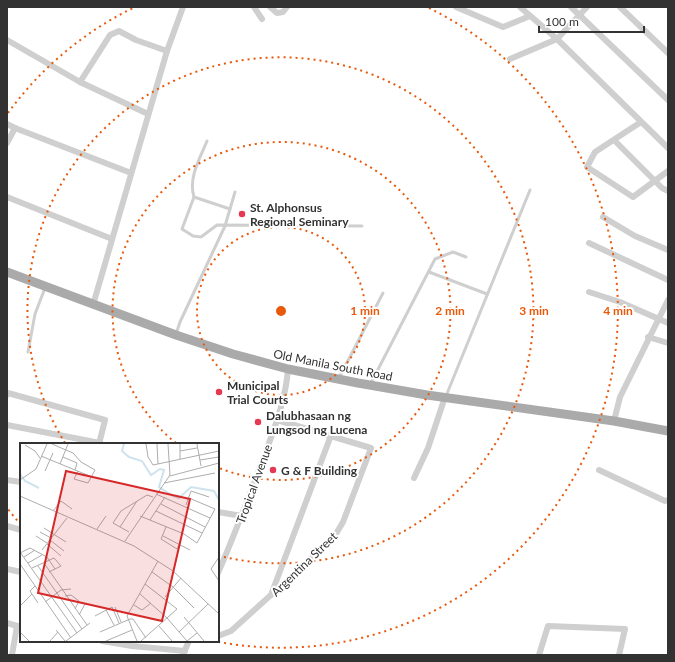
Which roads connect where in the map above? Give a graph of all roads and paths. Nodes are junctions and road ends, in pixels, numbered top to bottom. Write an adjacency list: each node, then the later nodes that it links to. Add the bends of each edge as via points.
1 (183, 7): 15 (street)
2 (254, 7): 12 (street)
3 (270, 7): 4 (street, via 277,13 283,12)
4 (287, 7)
5 (456, 7): 11 (street, via 503,27)
6 (520, 7): 11 (street)
7 (571, 7): 10 (street)
8 (587, 7): 10 (street)
9 (620, 7): 16 (street)
10 (579, 15): 13 (street); 19 (street)
11 (530, 16): 13 (street)
12 (262, 19)
13 (556, 39): 17 (street); 21 (street)
14 (7, 40): 18 (street)
15 (167, 51): 18 (street, via 119,31 110,35); 20 (street)
16 (668, 53)
17 (510, 59)
18 (80, 82): 20 (street)
19 (668, 100)
20 (148, 114): 29 (street)
21 (641, 122): 25 (street); 27 (street)
22 (7, 124): 23 (street)
23 (15, 128): 26 (street); 29 (street)
24 (207, 141): 35 (lane, via 194,172 191,188)
25 (615, 141): 30 (street); 30 (street, via 595,152 587,167 633,197)
26 (7, 143)
27 (668, 148)
28 (668, 171): 30 (street)
29 (132, 173): 40 (street)
30 (655, 181): 32 (street)
31 (530, 190): 50 (lane)
32 (668, 191)
33 (235, 192): 36 (lane)
34 (7, 197): 40 (street)
35 (194, 197): 36 (lane); 38 (lane, via 182,229 193,236 201,237 217,226)
36 (230, 209): 38 (lane)
37 (602, 217): 42 (street, via 635,236)
38 (225, 226): 39 (lane); 55 (lane)
39 (362, 226)
40 (112, 239): 52 (street)
41 (590, 243): 46 (street)
42 (668, 250)
43 (466, 257): 45 (lane, via 453,252 435,259)
44 (7, 272): 47 (main road, Old Manila South Road)
45 (429, 272): 50 (lane); 61 (lane)
46 (668, 280)
47 (45, 286): 52 (main road, Old Manila South Road); 58 (lane, via 35,314)
48 (590, 292): 53 (street, via 620,302)
49 (383, 293): 60 (lane)
50 (487, 294): 63 (lane)
51 (668, 300): 53 (street)
52 (93, 305): 55 (main road, Old Manila South Road)
53 (658, 320): 54 (street); 56 (street)
54 (668, 323)
55 (176, 335): 59 (main road, Old Manila South Road)
56 (648, 337): 57 (street); 65 (street, via 620,397)
57 (668, 343)
58 (28, 352)
59 (288, 369): 60 (main road, Old Manila South Road); 64 (street, Tropical Avenue)
60 (338, 380): 61 (main road, Old Manila South Road)
61 (370, 385): 63 (main road, Old Manila South Road)
62 (7, 395): 70 (street, via 8,393 105,420)
63 (445, 397): 65 (main road, Old Manila South Road); 72 (street, via 428,448)
64 (277, 420): 68 (street); 77 (street, Tropical Avenue)
65 (614, 421): 67 (main road, Old Manila South Road)
66 (7, 426): 69 (street)
67 (668, 430)
68 (330, 438): 83 (street); 83 (street, Argentina Street, via 371,448 338,531 324,548)
69 (95, 443)
70 (100, 443)
71 (598, 470): 75 (street, via 665,501)
72 (414, 478)
73 (7, 480): 74 (street)
74 (20, 482)
75 (668, 500)
76 (219, 512): 77 (street)
77 (242, 516): 81 (street, Tropical Avenue)
78 (7, 526): 79 (street)
79 (20, 530)
80 (7, 569): 82 (street)
81 (219, 571)
82 (20, 572)
83 (270, 597): 86 (street, Argentina Street, via 231,631)
84 (7, 623): 85 (street)
85 (19, 626): 91 (street)
86 (219, 636)
87 (112, 642): 89 (street)
88 (189, 642): 90 (street)
89 (133, 644): 90 (street)
90 (184, 653)
91 (12, 655)
92 (539, 655): 93 (street, via 548,626 625,629)
93 (619, 655)

